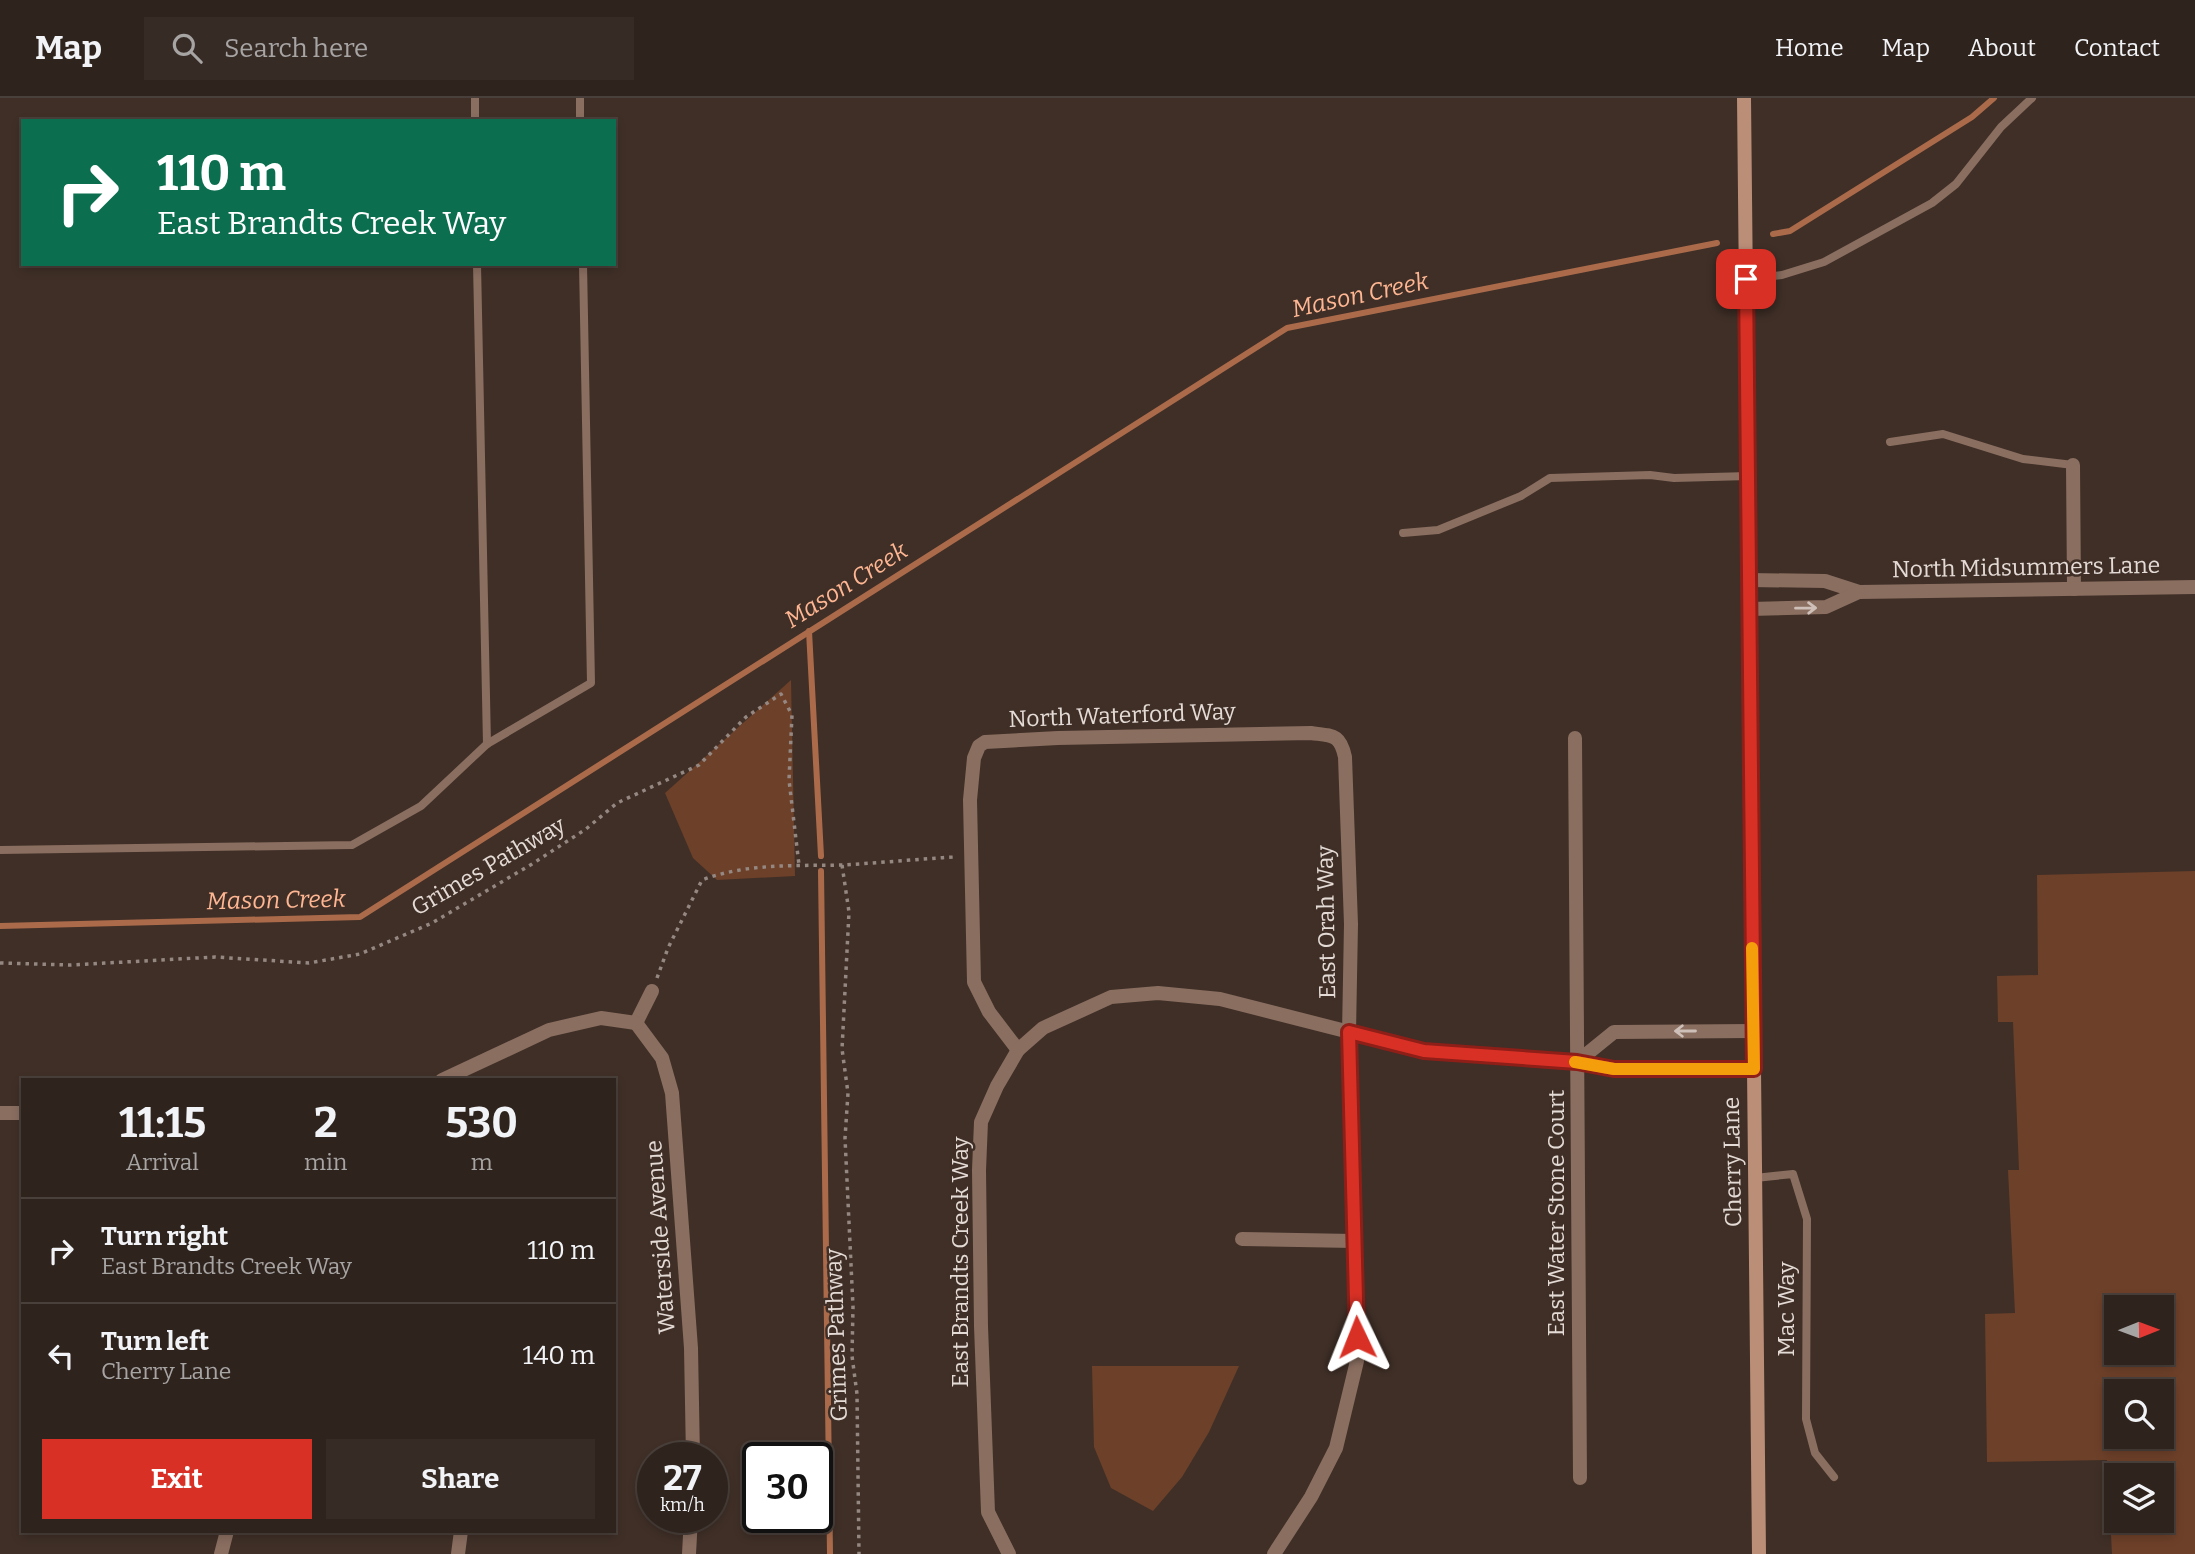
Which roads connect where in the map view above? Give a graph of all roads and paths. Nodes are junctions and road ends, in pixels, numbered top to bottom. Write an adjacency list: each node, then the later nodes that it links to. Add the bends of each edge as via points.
1 (475, 98): 5 (lane)
2 (580, 98): 6 (lane)
3 (1744, 98): 9 (main road, Cherry Lane)
4 (2032, 98): 9 (lane, via 2001,127 1956,184 1932,203 1824,262 1783,275)
5 (475, 119)
6 (580, 119)
7 (477, 266): 21 (lane)
8 (583, 266): 21 (lane, via 592,683)
9 (1746, 279): 12 (main road, Cherry Lane)
10 (1889, 442): 11 (lane, via 1943,434 2023,459)
11 (2073, 465): 16 (street)
12 (1749, 476): 13 (lane, via 1550,478 1521,496 1438,530); 14 (main road, Cherry Lane)
13 (1404, 533)
14 (1749, 580): 17 (street, North Midsummers Lane, via 1825,580); 18 (main road, Cherry Lane)
15 (2195, 587): 16 (street, North Midsummers Lane)
16 (2074, 589): 17 (street, North Midsummers Lane)
17 (1859, 592): 18 (street, North Midsummers Lane, one-way to 17, via 1826,607)
18 (1750, 609): 29 (main road, Cherry Lane)
19 (1334, 736): 23 (street, North Waterford Way, via 985,742 974,758); 30 (street, East Orah Way, via 1342,743 1345,757 1351,924)
20 (1575, 738): 32 (street, East Water Stone Court)
21 (487, 744): 22 (lane, via 421,806 352,845)
22 (0, 850)
23 (971, 857): 25 (path); 31 (street, North Waterford Way, via 974,982 989,1012)
24 (799, 865): 25 (path); 26 (path, Grimes Pathway, via 789,780 792,715 781,694 746,717 699,765 617,803 586,829 432,923 360,954 309,963 215,957 71,965); 27 (path, via 719,873 702,880)
25 (842, 865): 49 (path, Grimes Pathway, via 849,912 842,1049 848,1093 845,1138)
26 (0, 963)
27 (652, 991): 28 (street)
28 (636, 1023): 34 (street, via 601,1018 549,1030); 40 (street, Waterside Avenue, via 662,1058 672,1093 691,1348)
29 (1753, 1031): 32 (street, one-way to 32, via 1614,1032); 33 (main road, Cherry Lane)
30 (1349, 1032): 31 (street, East Brandts Creek Way, via 1220,999 1158,993 1111,997 1078,1010 1043,1028); 32 (street, East Brandts Creek Way, via 1424,1051); 39 (street, East Orah Way)
31 (1018, 1050): 50 (street, East Brandts Creek Way, via 981,1122 979,1170 988,1512)
32 (1577, 1062): 33 (street, East Brandts Creek Way, via 1614,1069); 42 (street, East Water Stone Court)
33 (1754, 1069): 37 (main road, Cherry Lane)
34 (446, 1078)
35 (0, 1113): 36 (street)
36 (21, 1113)
37 (1755, 1178): 41 (lane, Mac Way, via 1793,1174 1807,1219 1806,1419 1815,1453); 52 (main road, Cherry Lane)
38 (1242, 1239): 39 (street)
39 (1354, 1241): 51 (street, East Orah Way, via 1357,1362 1348,1405 1336,1448)
40 (693, 1442)
41 (1834, 1477)
42 (1580, 1478)
43 (226, 1533): 46 (street)
44 (461, 1533): 47 (street)
45 (690, 1533): 48 (street)
46 (221, 1554)
47 (458, 1554)
48 (689, 1554)
49 (859, 1554)
50 (1009, 1554)
51 (1274, 1554)
52 (1759, 1554)

